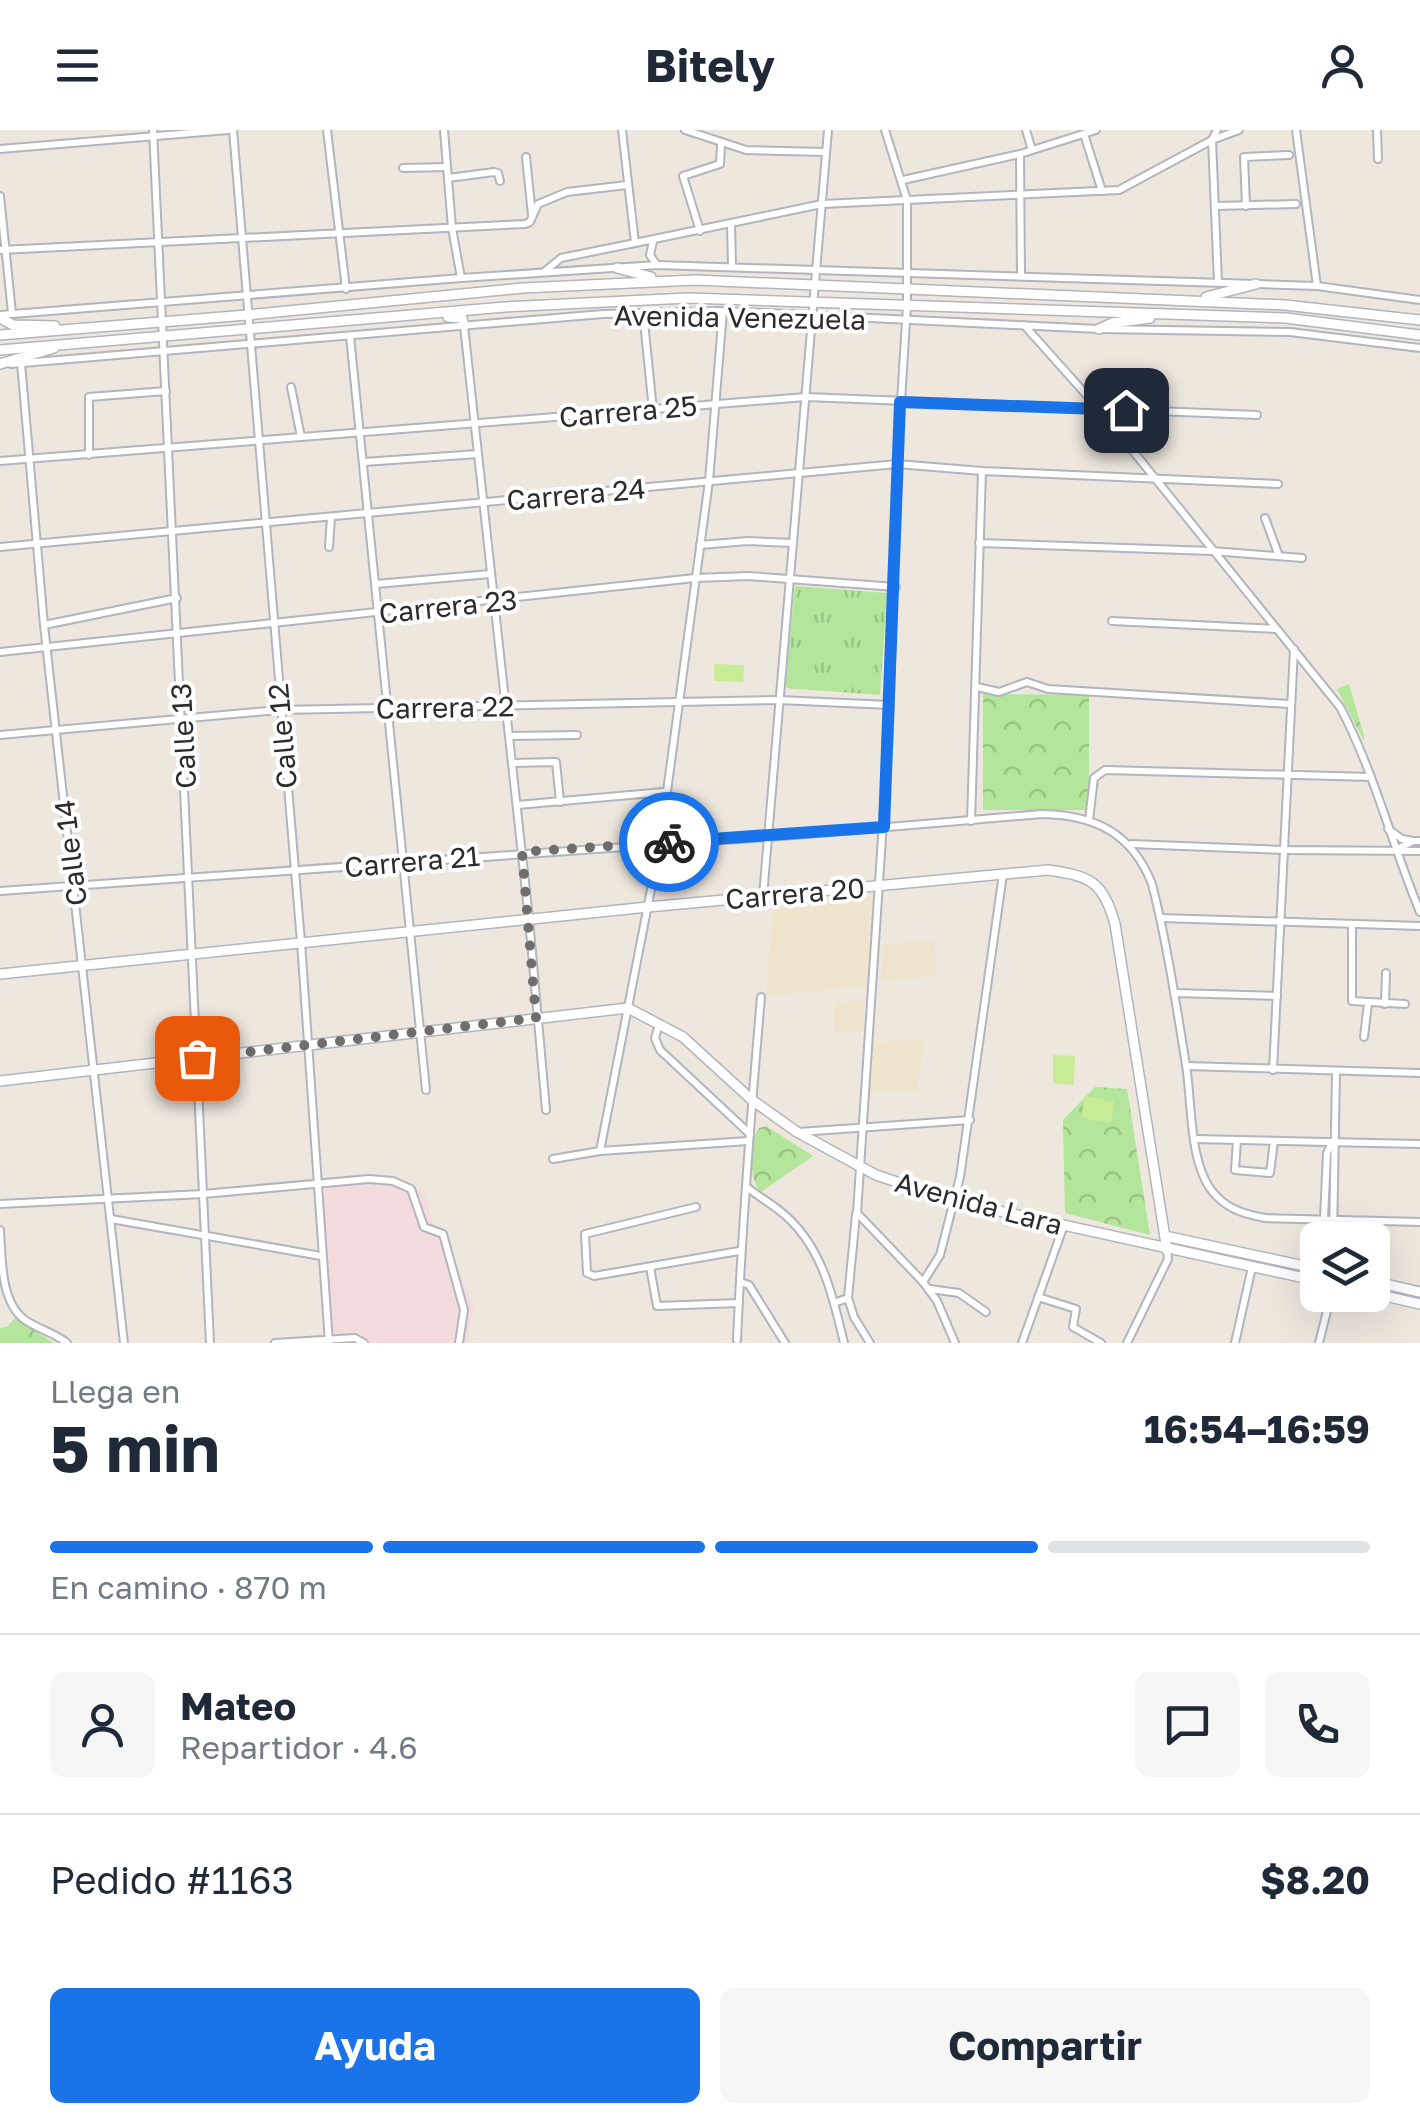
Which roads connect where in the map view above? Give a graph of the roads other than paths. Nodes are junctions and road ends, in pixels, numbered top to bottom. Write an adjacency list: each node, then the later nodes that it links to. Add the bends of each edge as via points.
1 (230, 130): 14 (street); 44 (street, Calle 12)
2 (327, 130): 43 (street)
3 (444, 130): 26 (street)
4 (622, 130): 30 (street)
5 (685, 130): 17 (street)
6 (828, 130): 20 (street)
7 (886, 130): 28 (street)
8 (1026, 130): 19 (street)
9 (1094, 130): 15 (street)
10 (1216, 130): 16 (street)
11 (1238, 130): 16 (street)
12 (1296, 130): 61 (street)
13 (1377, 130): 24 (street)
14 (153, 133): 18 (street); 46 (street, Calle 13)
15 (1084, 134): 19 (street); 31 (street)
16 (1212, 140): 31 (street, via 1136,183); 37 (street)
17 (721, 144): 20 (street); 42 (street, via 720,164 683,176)
18 (0, 148)
19 (1032, 150): 21 (street)
20 (826, 152): 35 (street)
21 (1020, 154): 28 (street); 32 (street)
22 (1289, 155): 38 (street, via 1244,157)
23 (526, 157): 39 (street)
24 (1378, 160)
25 (404, 168): 26 (street)
26 (447, 168): 27 (street)
27 (448, 178): 29 (street, via 498,172); 41 (street)
28 (903, 180): 34 (street)
29 (500, 181)
30 (627, 185): 39 (street, via 560,194 538,204); 47 (street)
31 (1102, 191): 32 (street)
32 (1022, 194): 34 (street); 55 (street)
33 (0, 196): 48 (street)
34 (907, 200): 35 (street); 54 (street)
35 (822, 204): 40 (street); 52 (street)
36 (1296, 204): 38 (street)
37 (1216, 206): 38 (street); 58 (street)
38 (1246, 206)
39 (532, 218): 41 (street, via 525,224)
40 (731, 224): 42 (street); 50 (street)
41 (452, 228): 43 (street); 56 (street)
42 (700, 231): 45 (street)
43 (341, 233): 44 (street); 62 (street)
44 (242, 239): 46 (street); 64 (street, Calle 12)
45 (653, 241): 47 (street); 49 (street, via 650,255)
46 (158, 243): 48 (street); 68 (street, Calle 13)
47 (638, 243): 53 (street, via 561,258)
48 (3, 250): 72 (street)
49 (657, 266): 50 (street, Avenida Venezuela); 51 (street, Avenida Venezuela)
50 (732, 266): 52 (street, Avenida Venezuela)
51 (617, 268): 53 (street, Avenida Venezuela); 57 (street)
52 (815, 268): 54 (street, Avenida Venezuela); 60 (street)
53 (544, 272): 56 (street, Avenida Venezuela)
54 (907, 272): 55 (street, Avenida Venezuela); 63 (street)
55 (1022, 276): 58 (street, Avenida Venezuela)
56 (460, 278): 62 (street, Avenida Venezuela)
57 (674, 281): 60 (street, Avenida Venezuela); 77 (street, Avenida Venezuela, via 523,288)
58 (1218, 282): 59 (street, Avenida Venezuela)
59 (1256, 284): 61 (street, Avenida Venezuela); 65 (street)
60 (812, 285): 63 (street, Avenida Venezuela); 67 (street)
61 (1317, 286): 66 (street, Avenida Venezuela)
62 (346, 289): 64 (street, Avenida Venezuela)
63 (906, 290): 65 (street, Avenida Venezuela); 69 (street)
64 (247, 297): 68 (street, Avenida Venezuela); 77 (street, Calle 12)
65 (1185, 300): 78 (street, Avenida Venezuela)
66 (1420, 300)
67 (812, 302): 69 (street, Avenida Venezuela); 73 (street, Avenida Venezuela, via 581,301); 74 (street)
68 (162, 303): 72 (street, Avenida Venezuela); 80 (street, Calle 13)
69 (907, 306): 75 (street, Avenida Venezuela); 79 (street)
70 (723, 311): 71 (street, Avenida Venezuela); 74 (street, Avenida Venezuela); 101 (street)
71 (643, 312): 82 (street, Avenida Venezuela); 103 (street)
72 (12, 313): 76 (street, Avenida Venezuela)
73 (425, 314): 82 (street, via 458,316); 84 (street, Avenida Venezuela)
74 (812, 314): 79 (street, Avenida Venezuela); 99 (street)
75 (1173, 314): 85 (street); 87 (street, Avenida Venezuela, via 1286,318)
76 (0, 316): 83 (street, via 12,325)
77 (248, 316): 80 (street, Avenida Venezuela); 84 (street, Calle 12)
78 (1420, 320)
79 (906, 321): 81 (street, Avenida Venezuela); 100 (street)
80 (162, 322): 83 (street, Avenida Venezuela); 88 (street, Calle 13)
81 (1024, 325): 85 (street, Avenida Venezuela); 102 (street)
82 (464, 326): 89 (street, Avenida Venezuela); 105 (street)
83 (82, 328): 86 (street, Avenida Venezuela)
84 (250, 329): 88 (street, Avenida Venezuela); 90 (street, Calle 12)
85 (1099, 329): 92 (street, Avenida Venezuela, via 1290,332)
86 (0, 335)
87 (1420, 335)
88 (163, 336): 91 (street, Avenida Venezuela); 94 (street, Calle 13)
89 (350, 336): 90 (street, Avenida Venezuela); 106 (street)
90 (252, 343): 94 (street, Avenida Venezuela); 108 (street, Calle 12)
91 (61, 345): 93 (street, Avenida Venezuela); 96 (street)
92 (1420, 348)
93 (0, 350)
94 (164, 350): 95 (street, Avenida Venezuela); 98 (street, Calle 13)
95 (21, 363): 96 (street, Avenida Venezuela); 112 (street, Calle 14)
96 (0, 365)
97 (291, 387): 107 (street)
98 (166, 392): 109 (street, Calle 13); 111 (street, via 89,397)
99 (806, 396): 100 (street, Carrera 25); 101 (street, Carrera 25); 117 (street)
100 (900, 402): 102 (street, Carrera 25); 115 (street)
101 (716, 403): 103 (street, Carrera 25); 119 (street)
102 (1098, 409): 104 (street, Carrera 25); 118 (street)
103 (653, 410): 105 (street, Carrera 25)
104 (1257, 415)
105 (476, 424): 106 (street, Carrera 25); 110 (street)
106 (361, 432): 107 (street, Carrera 25); 114 (street)
107 (301, 437): 108 (street, Carrera 25)
108 (258, 441): 109 (street, Carrera 25); 125 (street, Calle 12)
109 (169, 448): 111 (street, Carrera 25); 126 (street, Calle 13)
110 (478, 454): 114 (street); 121 (street)
111 (89, 455): 112 (street, Carrera 25)
112 (31, 459): 113 (street, Carrera 25); 129 (street, Calle 14)
113 (0, 461)
114 (364, 462): 122 (street)
115 (897, 464): 116 (street, Carrera 24); 117 (street, Carrera 24); 140 (street)
116 (982, 471): 118 (street, Carrera 24); 128 (street)
117 (799, 473): 119 (street, Carrera 24); 127 (street)
118 (1152, 477): 120 (street, Carrera 24); 133 (street)
119 (709, 482): 121 (street, Carrera 24); 130 (street)
120 (1278, 484)
121 (483, 503): 122 (street, Carrera 24); 136 (street)
122 (368, 514): 123 (street, Carrera 24); 139 (street)
123 (331, 517): 125 (street, Carrera 24); 132 (street)
124 (1265, 518): 134 (street)
125 (267, 524): 126 (street, Carrera 24); 145 (street, Calle 12)
126 (172, 530): 129 (street, Carrera 24); 141 (street, Calle 13)
127 (792, 543): 130 (street); 138 (street)
128 (980, 543): 133 (street); 152 (street)
129 (37, 544): 131 (street, Carrera 24); 146 (street, Calle 14)
130 (700, 546): 137 (street)
131 (0, 547)
132 (330, 547)
133 (1212, 551): 134 (street); 147 (street)
134 (1280, 556): 135 (street)
135 (1302, 558)
136 (490, 574): 139 (street); 142 (street)
137 (695, 578): 138 (street, Carrera 23); 142 (street, Carrera 23); 154 (street)
138 (788, 580): 140 (street, Carrera 23); 153 (street)
139 (376, 584): 143 (street)
140 (896, 588): 157 (street)
141 (177, 598): 146 (street); 148 (street, Calle 13)
142 (494, 601): 143 (street, Carrera 23); 156 (street)
143 (380, 614): 145 (street, Carrera 23); 158 (street)
144 (1112, 621): 147 (street)
145 (274, 623): 148 (street, Carrera 23); 159 (street, Calle 12)
146 (44, 625): 149 (street, Calle 14)
147 (1277, 629): 150 (street)
148 (177, 634): 149 (street, Carrera 23); 160 (street, Calle 13)
149 (46, 646): 151 (street, Carrera 23); 161 (street, Calle 14)
150 (1294, 649): 155 (street); 167 (street, via 1340,707)
151 (0, 652)
152 (976, 687): 155 (street, via 999,692 1027,682 1048,689); 172 (street)
153 (779, 700): 154 (street, Carrera 22); 157 (street, Carrera 22); 175 (street)
154 (677, 702): 156 (street, Carrera 22); 168 (street)
155 (1290, 704): 166 (street)
156 (505, 705): 158 (street, Carrera 22); 163 (street)
157 (890, 706): 173 (street)
158 (388, 708): 159 (street, Carrera 22); 183 (street)
159 (279, 710): 160 (street, Carrera 22); 184 (street, Calle 12)
160 (181, 717): 161 (street, Carrera 22); 186 (street, Calle 13)
161 (56, 729): 162 (street, Carrera 22); 187 (street, Calle 14)
162 (0, 736)
163 (509, 736): 164 (street); 165 (street)
164 (577, 736)
165 (512, 763): 169 (street, via 558,764); 170 (street)
166 (1286, 777): 167 (street); 171 (street, via 1105,770 1094,778); 179 (street)
167 (1370, 777): 174 (street)
168 (664, 792): 169 (street); 177 (street)
169 (560, 802): 170 (street)
170 (517, 806): 182 (street)
171 (1089, 820): 172 (street, Carrera 21, via 1042,814); 178 (street)
172 (971, 821): 173 (street, Carrera 21)
173 (884, 827): 175 (street, Carrera 21); 188 (street)
174 (1386, 828): 176 (street); 180 (street)
175 (766, 836): 177 (street, Carrera 21); 190 (street)
176 (1416, 840): 180 (street)
177 (660, 843): 182 (street, Carrera 21); 191 (street)
178 (1130, 844): 179 (street); 193 (street, via 1148,873)
179 (1284, 850): 180 (street); 195 (street)
180 (1396, 851): 181 (street); 192 (street)
181 (1420, 851)
182 (522, 852): 183 (street, Carrera 21); 194 (street)
183 (404, 861): 184 (street, Carrera 21); 198 (street)
184 (294, 871): 186 (street, Carrera 21); 199 (street, Calle 12)
185 (1003, 874): 188 (street, Carrera 20); 226 (street); 254 (street, Carrera 20, via 1074,874 1094,882 1108,901)
186 (190, 878): 187 (street, Carrera 21); 200 (street, Calle 13)
187 (74, 885): 189 (street, Carrera 21); 201 (street, Calle 14)
188 (880, 885): 190 (street, Carrera 20); 227 (street)
189 (0, 891)
190 (763, 896): 191 (street, Carrera 20)
191 (648, 907): 194 (street, Carrera 20); 210 (street)
192 (1419, 907)
193 (1161, 918): 195 (street); 204 (street)
194 (529, 920): 198 (street, Carrera 20); 211 (street)
195 (1279, 922): 196 (street); 205 (street)
196 (1352, 924): 197 (street); 207 (street, via 1350,997)
197 (1420, 926)
198 (410, 931): 199 (street, Carrera 20); 213 (street)
199 (300, 942): 200 (street, Carrera 20); 215 (street, Calle 12)
200 (192, 956): 201 (street, Carrera 20); 216 (street, Calle 13)
201 (84, 966): 203 (street, Carrera 20); 219 (street, Calle 14)
202 (1386, 973): 208 (street)
203 (0, 974)
204 (1174, 993): 205 (street); 217 (street)
205 (1277, 996): 218 (street)
206 (760, 997): 224 (street)
207 (1368, 1003): 208 (street); 214 (street)
208 (1385, 1004): 209 (street)
209 (1406, 1004)
210 (628, 1008): 211 (street); 212 (street, Avenida Lara); 235 (street)
211 (536, 1018): 213 (street); 225 (street)
212 (660, 1023): 224 (street, Avenida Lara); 229 (street, via 660,1050)
213 (422, 1032): 215 (street); 223 (street)
214 (1364, 1036)
215 (308, 1044): 216 (street); 238 (street, Calle 12)
216 (197, 1058): 219 (street); 240 (street, Calle 13)
217 (1186, 1066): 218 (street); 230 (street)
218 (1273, 1070): 220 (street)
219 (94, 1071): 222 (street); 241 (street, Calle 14)
220 (1336, 1071): 221 (street); 233 (street)
221 (1420, 1072)
222 (0, 1081)
223 (426, 1090)
224 (752, 1100): 228 (street, Avenida Lara); 229 (street)
225 (546, 1110)
226 (970, 1120): 227 (street); 242 (street)
227 (862, 1128): 228 (street); 237 (street)
228 (798, 1132): 237 (street, Avenida Lara)
229 (749, 1138): 235 (street); 239 (street)
230 (1196, 1139): 231 (street); 246 (street, via 1201,1171 1224,1204 1265,1218)
231 (1236, 1140): 232 (street); 232 (street, via 1237,1173 1270,1174)
232 (1274, 1140): 233 (street)
233 (1332, 1142): 234 (street); 246 (street)
234 (1420, 1144)
235 (600, 1151): 236 (street)
236 (553, 1159)
237 (858, 1168): 242 (street, Avenida Lara); 245 (street)
238 (316, 1184): 240 (street); 257 (street, Calle 12); 281 (street, via 383,1180 411,1189 424,1228 444,1237 464,1310)
239 (747, 1188): 256 (street); 270 (street, via 807,1238)
240 (203, 1194): 241 (street); 253 (street, Calle 13)
241 (110, 1200): 243 (street); 247 (street, Calle 14)
242 (954, 1201): 251 (street, Avenida Lara); 263 (street)
243 (0, 1204)
244 (696, 1207): 259 (street, via 585,1234 590,1276)
245 (856, 1212): 263 (street); 268 (street)
246 (1328, 1218): 248 (street); 249 (street); 250 (street)
247 (112, 1220): 253 (street); 277 (street, Calle 14)
248 (1327, 1222)
249 (1329, 1222)
250 (1420, 1222)
251 (1064, 1225): 255 (street, Avenida Lara); 266 (street)
252 (0, 1230): 276 (street, via 14,1310)
253 (204, 1236): 257 (street); 278 (street, Calle 13)
254 (1166, 1236): 255 (street, Carrera 20); 258 (street)
255 (1167, 1250): 260 (street, Avenida Lara); 288 (street)
256 (739, 1251): 259 (street); 262 (street)
257 (321, 1256): 275 (street, Calle 12)
258 (1300, 1266)
259 (650, 1267): 269 (street, via 657,1306)
260 (1252, 1268): 261 (street, Avenida Lara); 289 (street)
261 (1300, 1277)
262 (740, 1282): 269 (street); 282 (street, via 749,1285)
263 (926, 1285): 272 (street, via 960,1293); 285 (street)
264 (1390, 1286): 265 (street)
265 (1420, 1292)
266 (1038, 1297): 286 (street); 287 (street, via 1076,1309 1073,1327)
267 (1390, 1297): 271 (street)
268 (848, 1298): 270 (street); 284 (street)
269 (739, 1303): 274 (street)
270 (834, 1303): 283 (street)
271 (1420, 1304)
272 (986, 1312)
273 (1326, 1312): 290 (street)
274 (737, 1340)
275 (329, 1341): 279 (street); 280 (street)
276 (67, 1343)
277 (124, 1343)
278 (210, 1343)
279 (275, 1343)
280 (364, 1343)
281 (459, 1343)
282 (785, 1343)
283 (844, 1343)
284 (870, 1343)
285 (955, 1343)
286 (1022, 1343)
287 (1101, 1343)
288 (1127, 1343)
289 (1235, 1343)
290 (1319, 1343)

